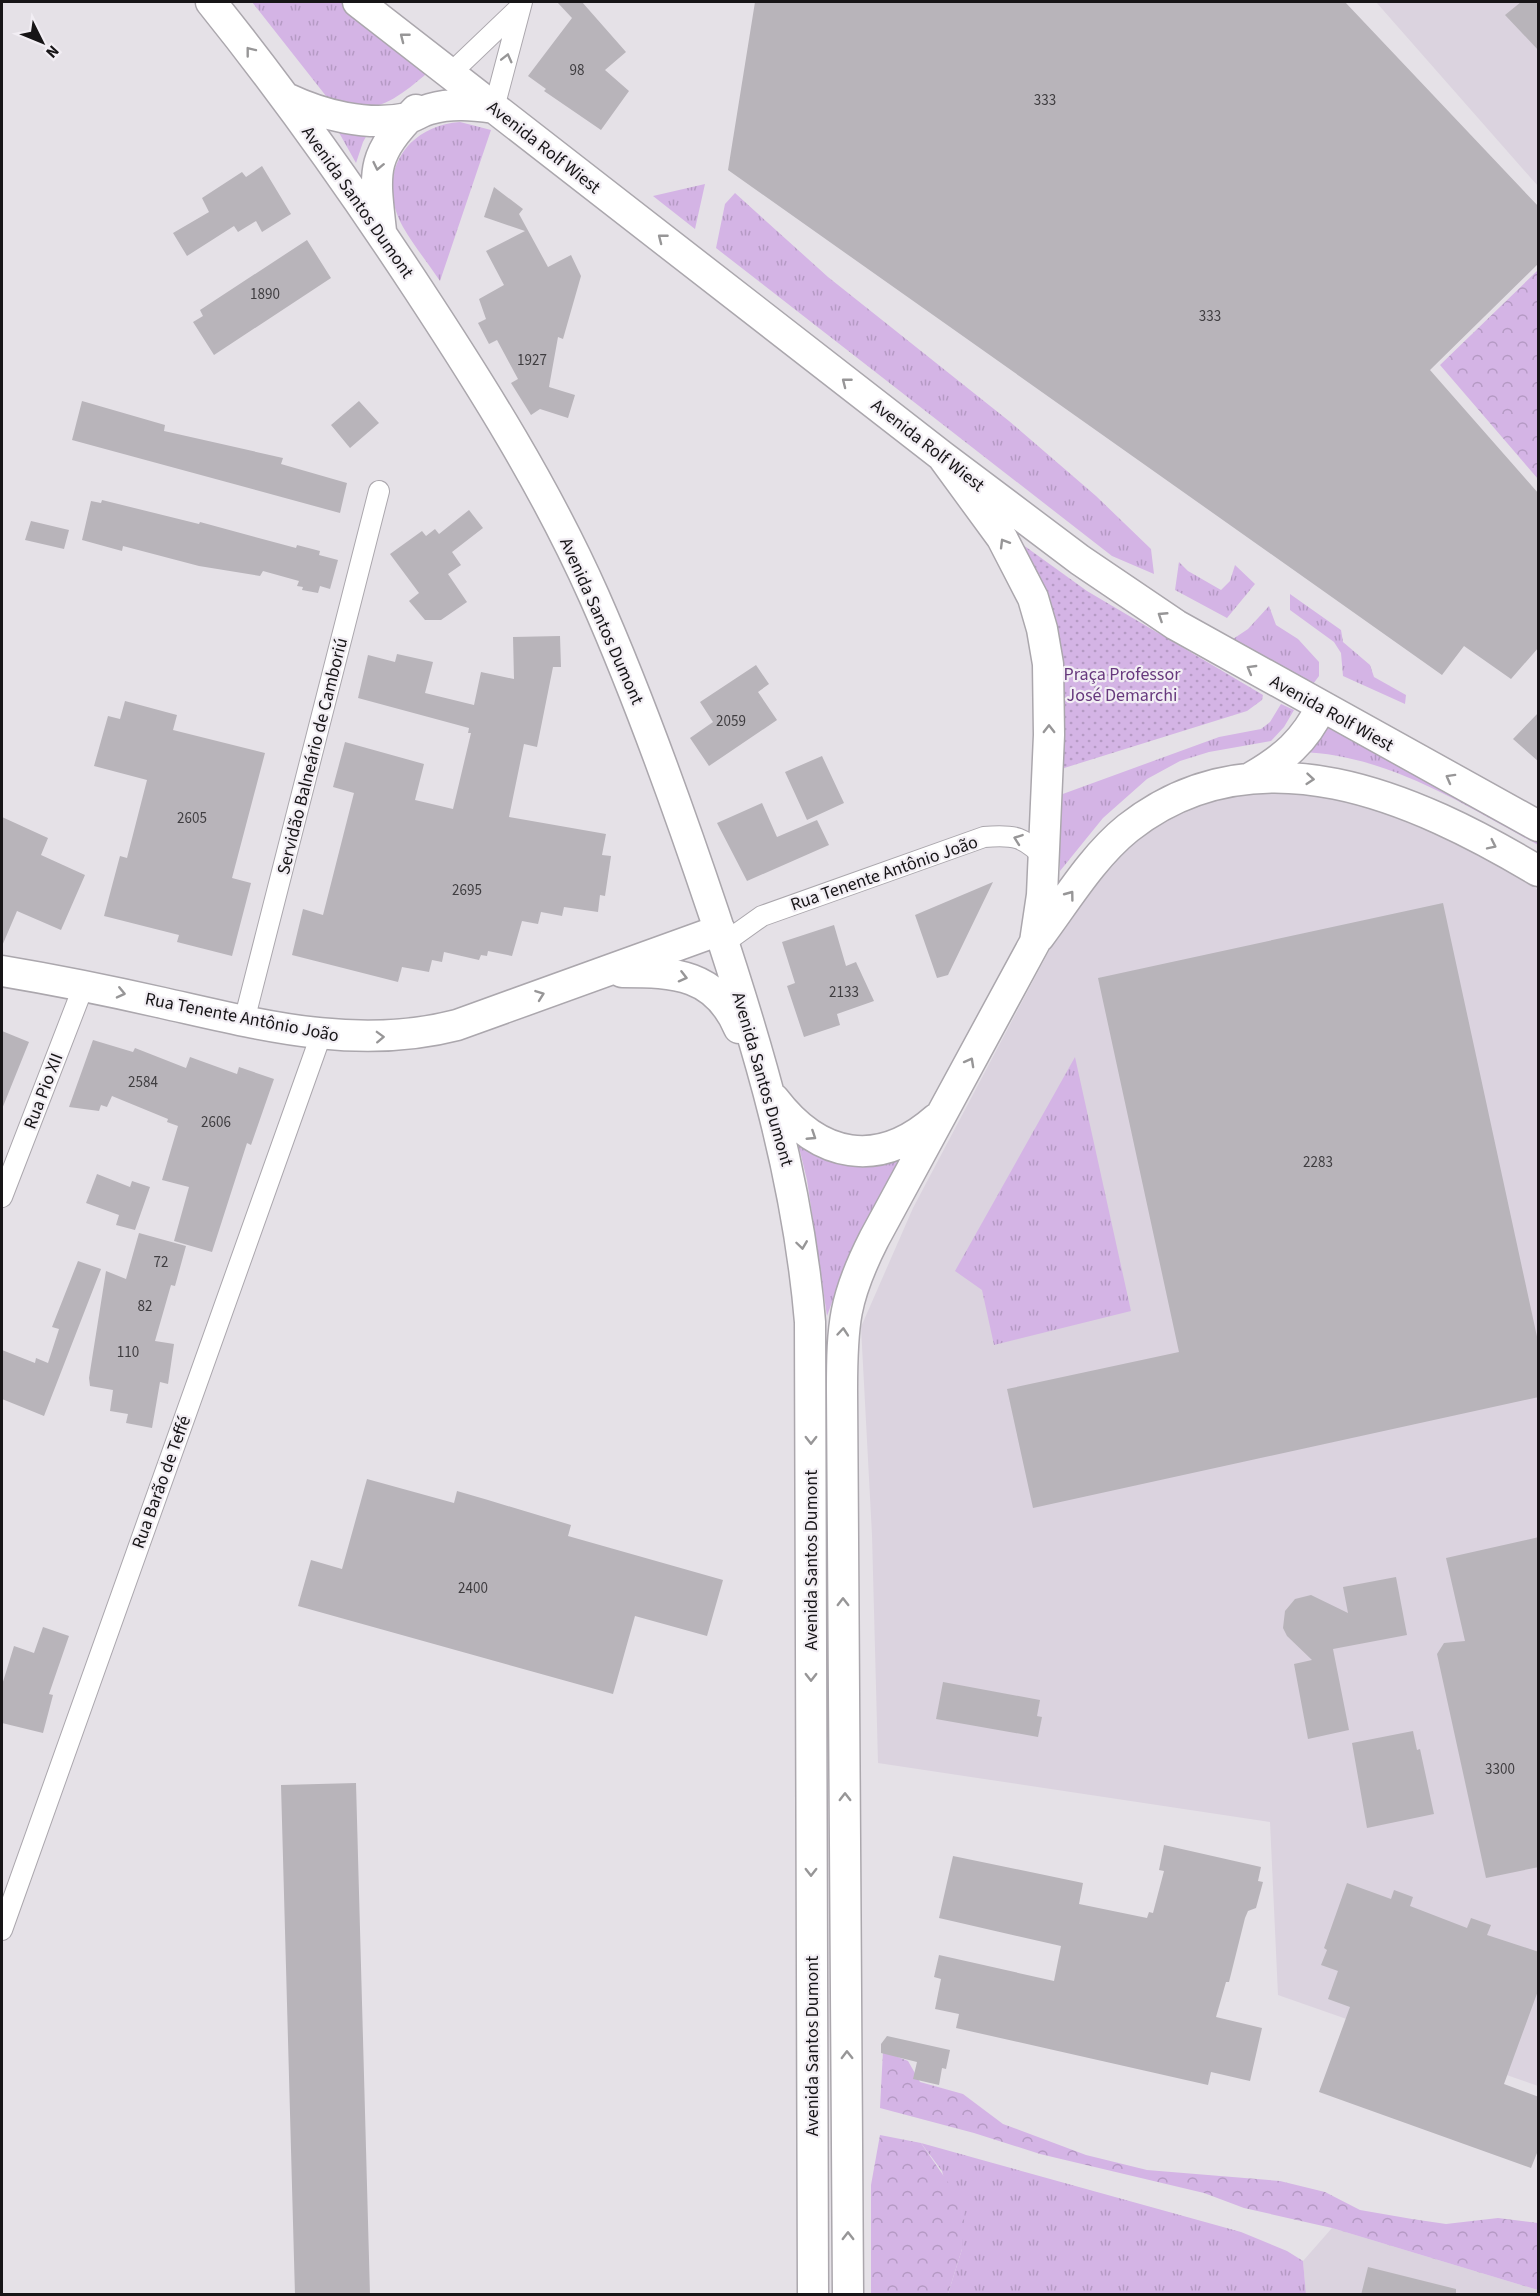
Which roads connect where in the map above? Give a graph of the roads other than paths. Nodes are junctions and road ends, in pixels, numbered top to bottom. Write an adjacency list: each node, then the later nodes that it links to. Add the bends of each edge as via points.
1 (211, 2): 5 (main road, Avenida Santos Dumont, one-way to 1)
2 (358, 2): 4 (main road, Avenida Rolf Wiest, one-way to 2)
3 (521, 5): 4 (street); 6 (street, one-way to 3)
4 (451, 73): 6 (main road, Avenida Rolf Wiest); 7 (main road)
5 (286, 98): 7 (main road, via 344,118); 8 (main road, Avenida Santos Dumont)
6 (494, 108): 7 (main road, via 446,105); 9 (main road, Avenida Rolf Wiest, one-way to 6)
7 (408, 118): 8 (main road, one-way to 8, via 387,142 378,165)
8 (382, 234): 16 (main road, Avenida Santos Dumont, via 519,450 593,595 642,711)
9 (942, 456): 11 (main road, Avenida Rolf Wiest, one-way to 9, via 1176,626); 14 (main road, one-way to 9, via 1049,700 1042,629 1033,598 1002,538)
10 (379, 491): 21 (street, Servidão Balneário de Camboriú)
11 (1321, 707): 12 (main road, via 1295,748); 13 (main road, Avenida Rolf Wiest, one-way to 11)
12 (1252, 777): 15 (main road, one-way to 15, via 1322,781 1393,798); 17 (main road, one-way to 12, via 1101,856 1126,830 1178,797 1210,785)
13 (1539, 826)
14 (1046, 859): 16 (street, Rua Tenente Antônio João, one-way to 16, via 1014,836 984,837 762,916); 17 (main road)
15 (1539, 871)
16 (722, 937): 19 (main road, Rua Tenente Antônio João); 23 (main road, Avenida Santos Dumont)
17 (1035, 942): 24 (main road, Avenida Santos Dumont, one-way to 17)
18 (2, 971): 20 (main road, Rua Tenente Antônio João)
19 (604, 972): 22 (main road, Rua Tenente Antônio João, one-way to 19, via 378,1037 430,1032); 25 (main road, one-way to 25, via 683,976 723,999 740,1031 774,1145)
20 (84, 985): 21 (main road, Rua Tenente Antônio João, one-way to 21); 26 (street, Rua Pio XII)
21 (244, 1021): 22 (main road, Rua Tenente Antônio João)
22 (321, 1035): 27 (street, Rua Barão de Teffé)
23 (771, 1095): 24 (main road, one-way to 24, via 813,1137 849,1150 868,1151 906,1142); 25 (main road, Avenida Santos Dumont)
24 (943, 1113): 29 (main road, Avenida Santos Dumont, one-way to 24, via 844,1312 874,1239)
25 (793, 1187): 28 (main road, Avenida Santos Dumont, one-way to 28, via 807,1282 811,1364)
26 (2, 1197)
27 (2, 1930)
28 (813, 2295)
29 (848, 2295)

